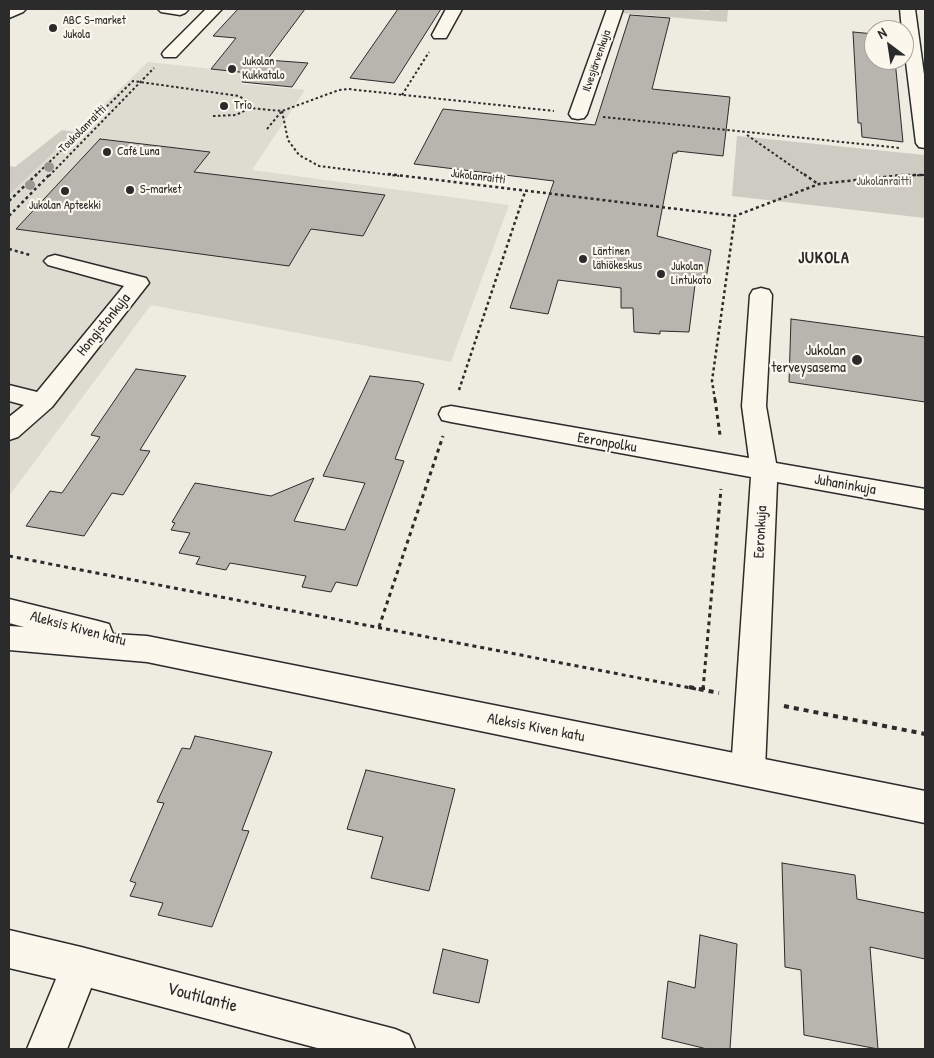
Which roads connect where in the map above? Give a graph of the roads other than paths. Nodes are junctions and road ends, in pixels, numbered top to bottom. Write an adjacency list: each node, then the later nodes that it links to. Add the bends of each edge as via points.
1 (18, 9): 6 (street)
2 (214, 9): 8 (street)
3 (454, 9): 7 (street)
4 (615, 9): 9 (street, Ilvesjärvenkuja)
5 (907, 9): 10 (street)
6 (9, 13)
7 (440, 35)
8 (170, 54)
9 (578, 114)
10 (925, 143)
11 (56, 261): 14 (street, Hongistonkuja, via 138,283)
12 (761, 295): 17 (street, Eeronkuja, via 754,406)
13 (9, 393): 14 (street)
14 (43, 401): 16 (street, Hongistonkuja)
15 (451, 414): 17 (street, Eeronpolku)
16 (10, 433)
17 (764, 472): 18 (street, Juhaninkuja); 22 (street, Eeronkuja)
18 (925, 499)
19 (9, 611): 21 (street, Aleksis Kiven katu, via 103,634)
20 (9, 638): 21 (street, Aleksis Kiven katu)
21 (147, 649): 22 (street, Aleksis Kiven katu)
22 (748, 770): 23 (street, Aleksis Kiven katu)
23 (925, 807)
24 (9, 949): 25 (street, Voutilantie)
25 (81, 966): 26 (street); 27 (street, Voutilantie)
26 (47, 1049)
27 (395, 1049)

